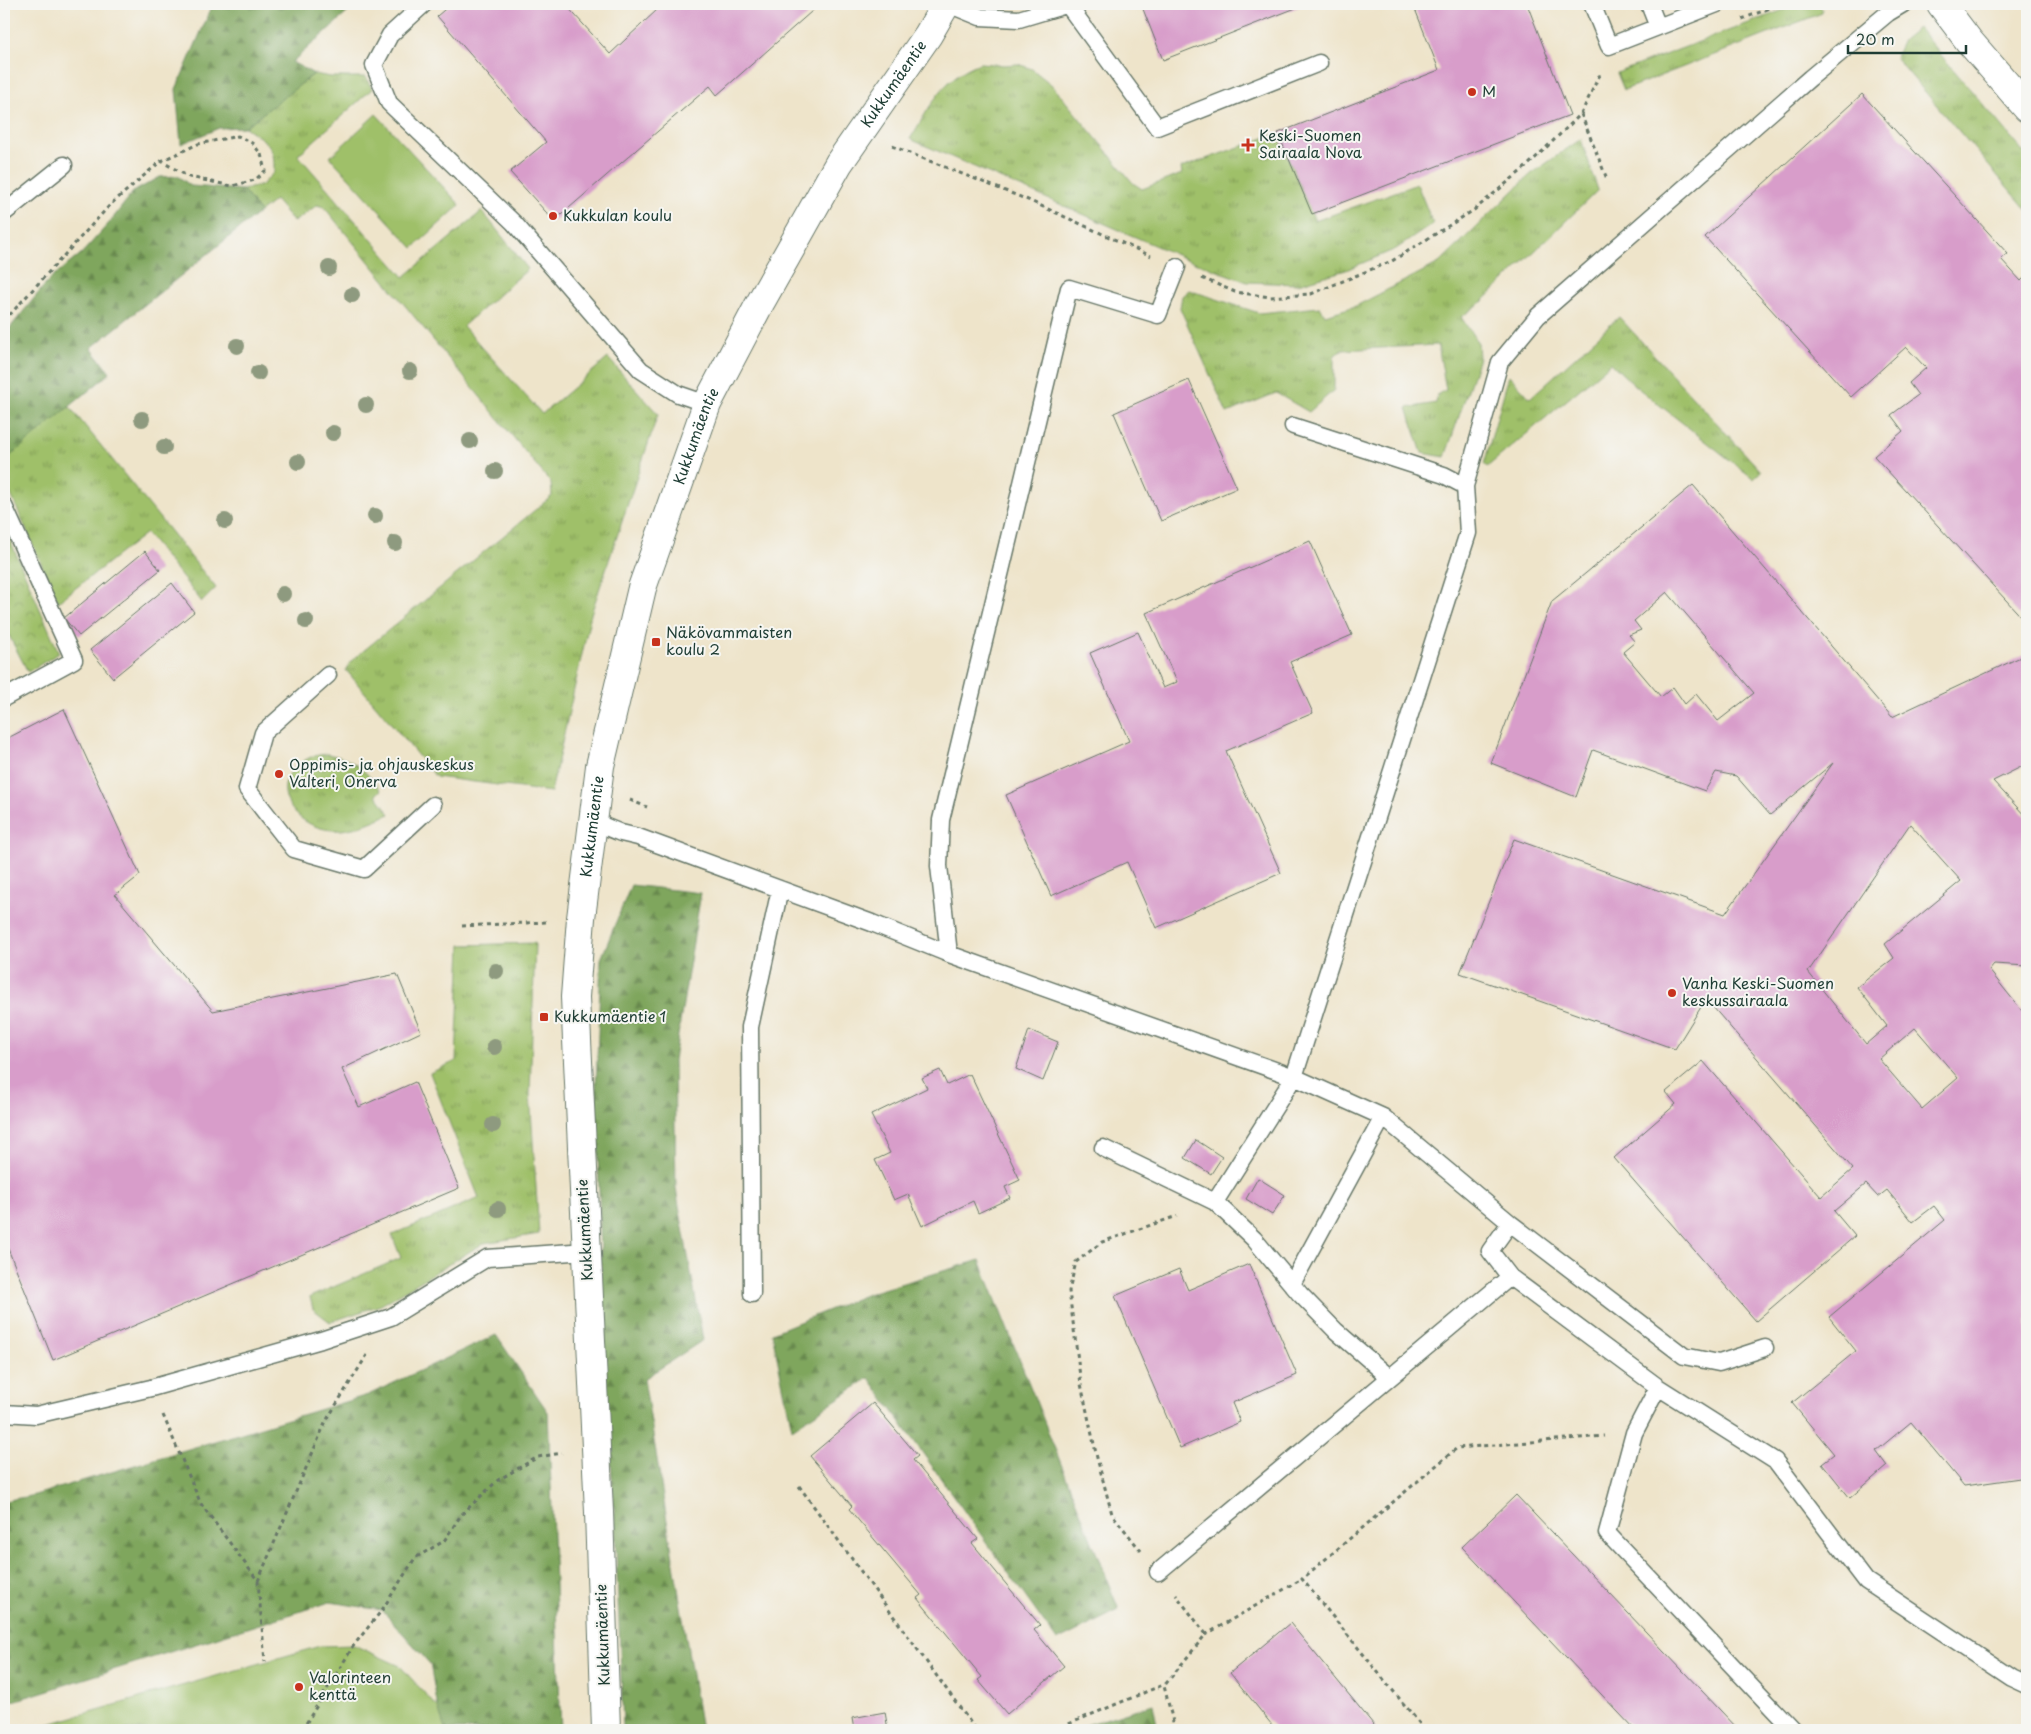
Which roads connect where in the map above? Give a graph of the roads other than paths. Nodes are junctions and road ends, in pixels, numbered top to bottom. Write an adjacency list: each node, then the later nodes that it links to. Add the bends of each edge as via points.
1 (424, 4): 15 (lane, via 390,35 374,65 389,103 514,223 641,370 678,394)
2 (947, 4): 3 (lane, via 980,17 1019,19); 15 (street, Kukkumäentie, via 839,163)
3 (1069, 4): 10 (lane, via 1157,127)
4 (1592, 4): 9 (lane, via 1609,46)
5 (1649, 4): 9 (lane)
6 (1717, 4): 9 (lane)
7 (1903, 4): 17 (lane, via 1810,78 1538,316 1500,362)
8 (1945, 5): 11 (street, via 1969,41)
9 (1658, 27)
10 (1319, 63)
11 (2027, 108)
12 (64, 165): 13 (lane)
13 (4, 212)
14 (1177, 267): 24 (lane, via 1158,315 1069,288 941,820 939,866)
15 (707, 404): 22 (street, Kukkumäentie, via 642,588 600,766)
16 (1293, 426): 17 (lane, via 1444,475)
17 (1465, 486): 25 (lane, via 1468,533)
18 (4, 506): 20 (lane, via 74,660)
19 (328, 675): 21 (lane, via 263,733 247,789 294,850 364,869)
20 (4, 698)
21 (433, 805)
22 (594, 822): 23 (lane); 30 (street, Kukkumäentie, via 581,918 575,998)
23 (780, 890): 24 (lane); 33 (lane, via 750,1027)
24 (950, 954): 25 (lane)
25 (1294, 1077): 26 (lane); 28 (lane)
26 (1383, 1117): 29 (lane); 32 (lane)
27 (1104, 1148): 28 (lane)
28 (1214, 1202): 32 (lane, via 1254,1239)
29 (1510, 1223): 31 (lane, via 1490,1251); 34 (lane, via 1684,1356 1718,1363)
30 (586, 1251): 37 (lane, via 487,1258 391,1317 322,1340 151,1388 36,1415); 40 (street, Kukkumäentie)
31 (1510, 1277): 35 (lane); 36 (lane)
32 (1292, 1284): 35 (lane, via 1336,1330)
33 (752, 1294)
34 (1765, 1348)
35 (1389, 1377): 38 (lane)
36 (1658, 1387): 39 (lane, via 1775,1461 1866,1581); 41 (lane, via 1634,1433 1607,1533)
37 (4, 1413)
38 (1158, 1572)
39 (2027, 1685)
40 (606, 1730)
41 (1792, 1730)

